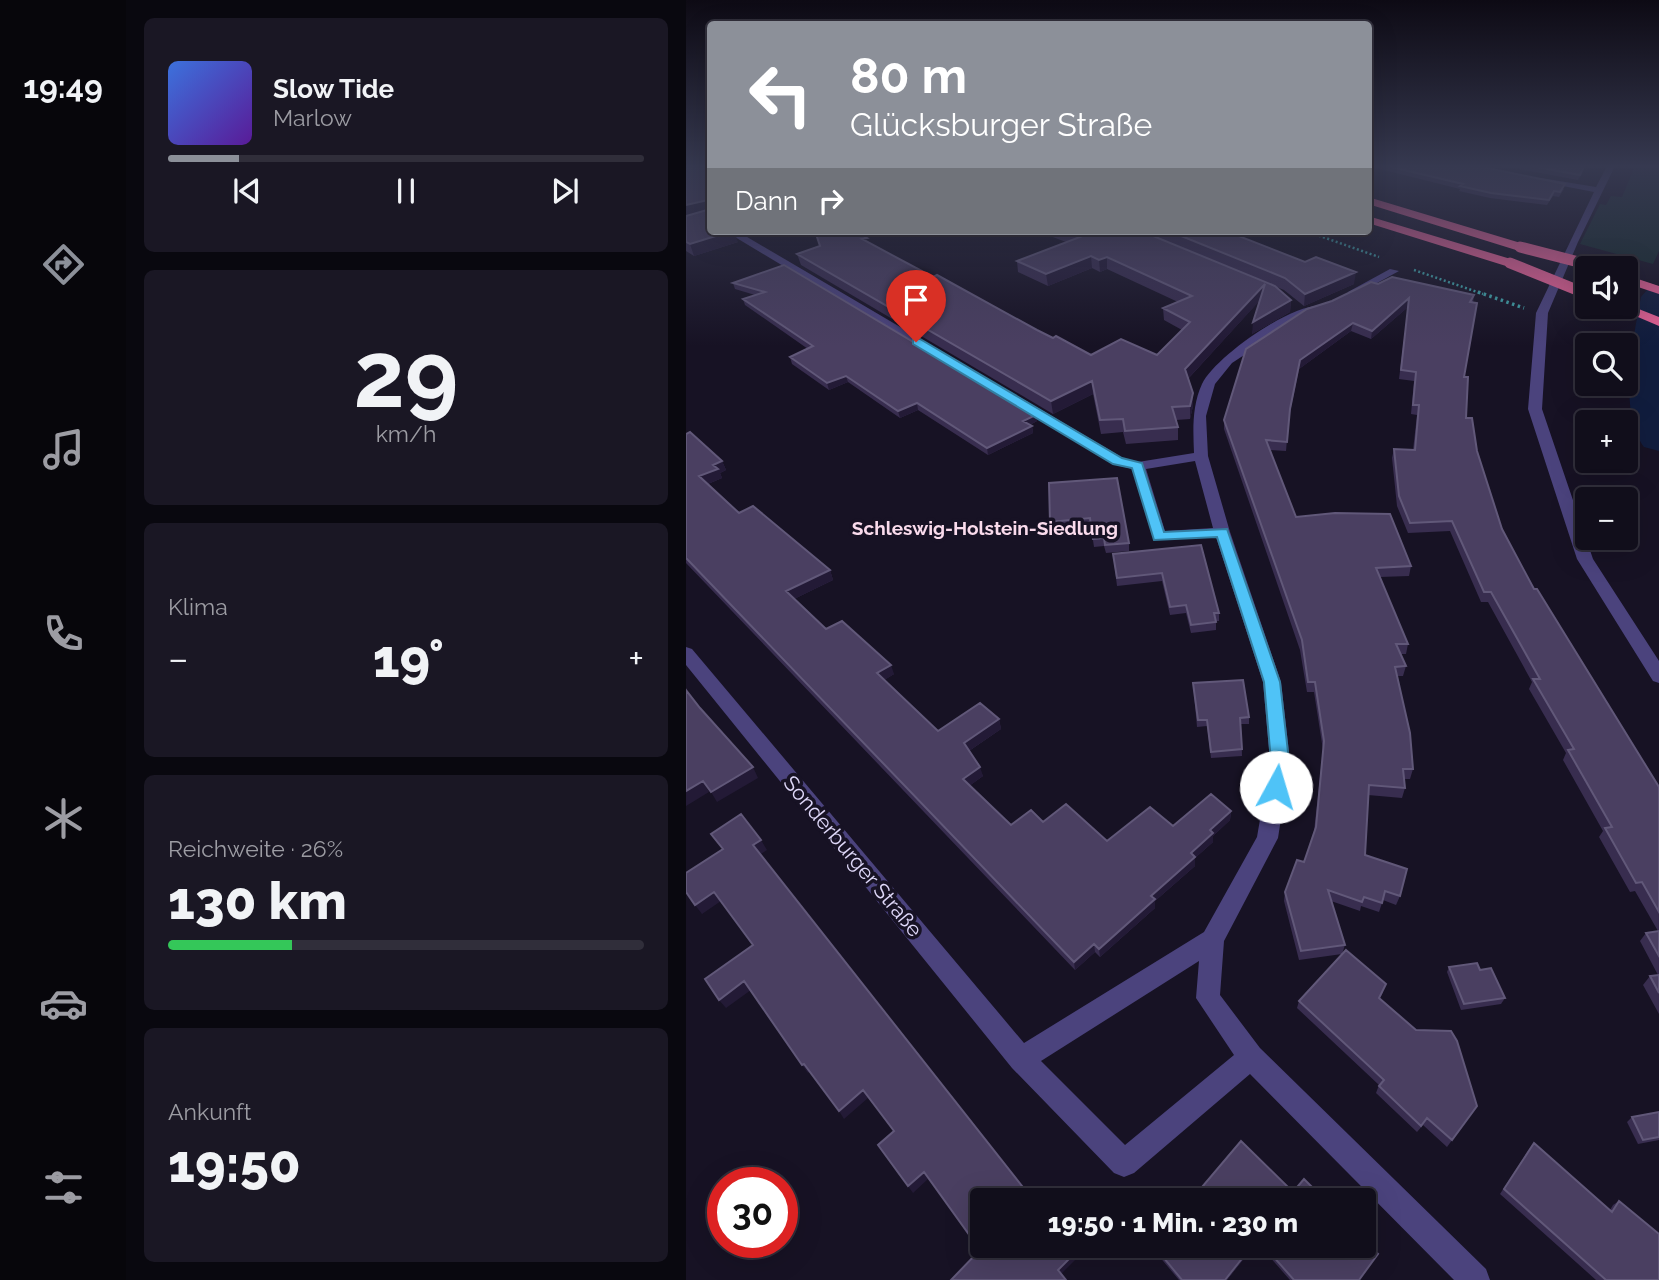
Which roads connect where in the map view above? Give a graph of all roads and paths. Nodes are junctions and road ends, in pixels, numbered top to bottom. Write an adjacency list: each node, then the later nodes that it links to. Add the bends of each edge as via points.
1 (1389, 226): 9 (highway)
2 (1451, 226): 6 (highway)
3 (1581, 226): 22 (street)
4 (737, 235): 26 (street, via 1118,461)
5 (1317, 235): 7 (path)
6 (1520, 247): 8 (highway, bridge); 10 (highway, bridge)
7 (1380, 257)
8 (1575, 261)
9 (1510, 264): 15 (highway, bridge); 16 (highway, bridge)
10 (1575, 264)
11 (1399, 269): 18 (street); 22 (path)
12 (1638, 277): 13 (highway)
13 (1659, 282)
14 (1638, 283): 17 (highway)
15 (1575, 284)
16 (1575, 289)
17 (1659, 289)
18 (1337, 300)
19 (1638, 304): 21 (highway)
20 (1326, 305): 25 (street, via 1298,309 1228,360 1209,383 1199,416)
21 (1659, 311)
22 (1542, 313): 29 (street, via 1535,409 1585,559)
23 (1638, 314): 24 (highway)
24 (1659, 322)
25 (1200, 456): 26 (street); 27 (street)
26 (1138, 466): 27 (street, via 1158,537)
27 (1222, 532): 30 (street, via 1272,682 1280,761 1267,838)
28 (686, 653): 32 (street, Sonderburger Straße)
29 (1659, 676)
30 (1212, 940): 31 (street, via 1208,998); 32 (street)
31 (1251, 1057): 32 (street, Sonderburger Straße, via 1124,1163); 33 (street)
32 (1021, 1059)
33 (1475, 1280)

